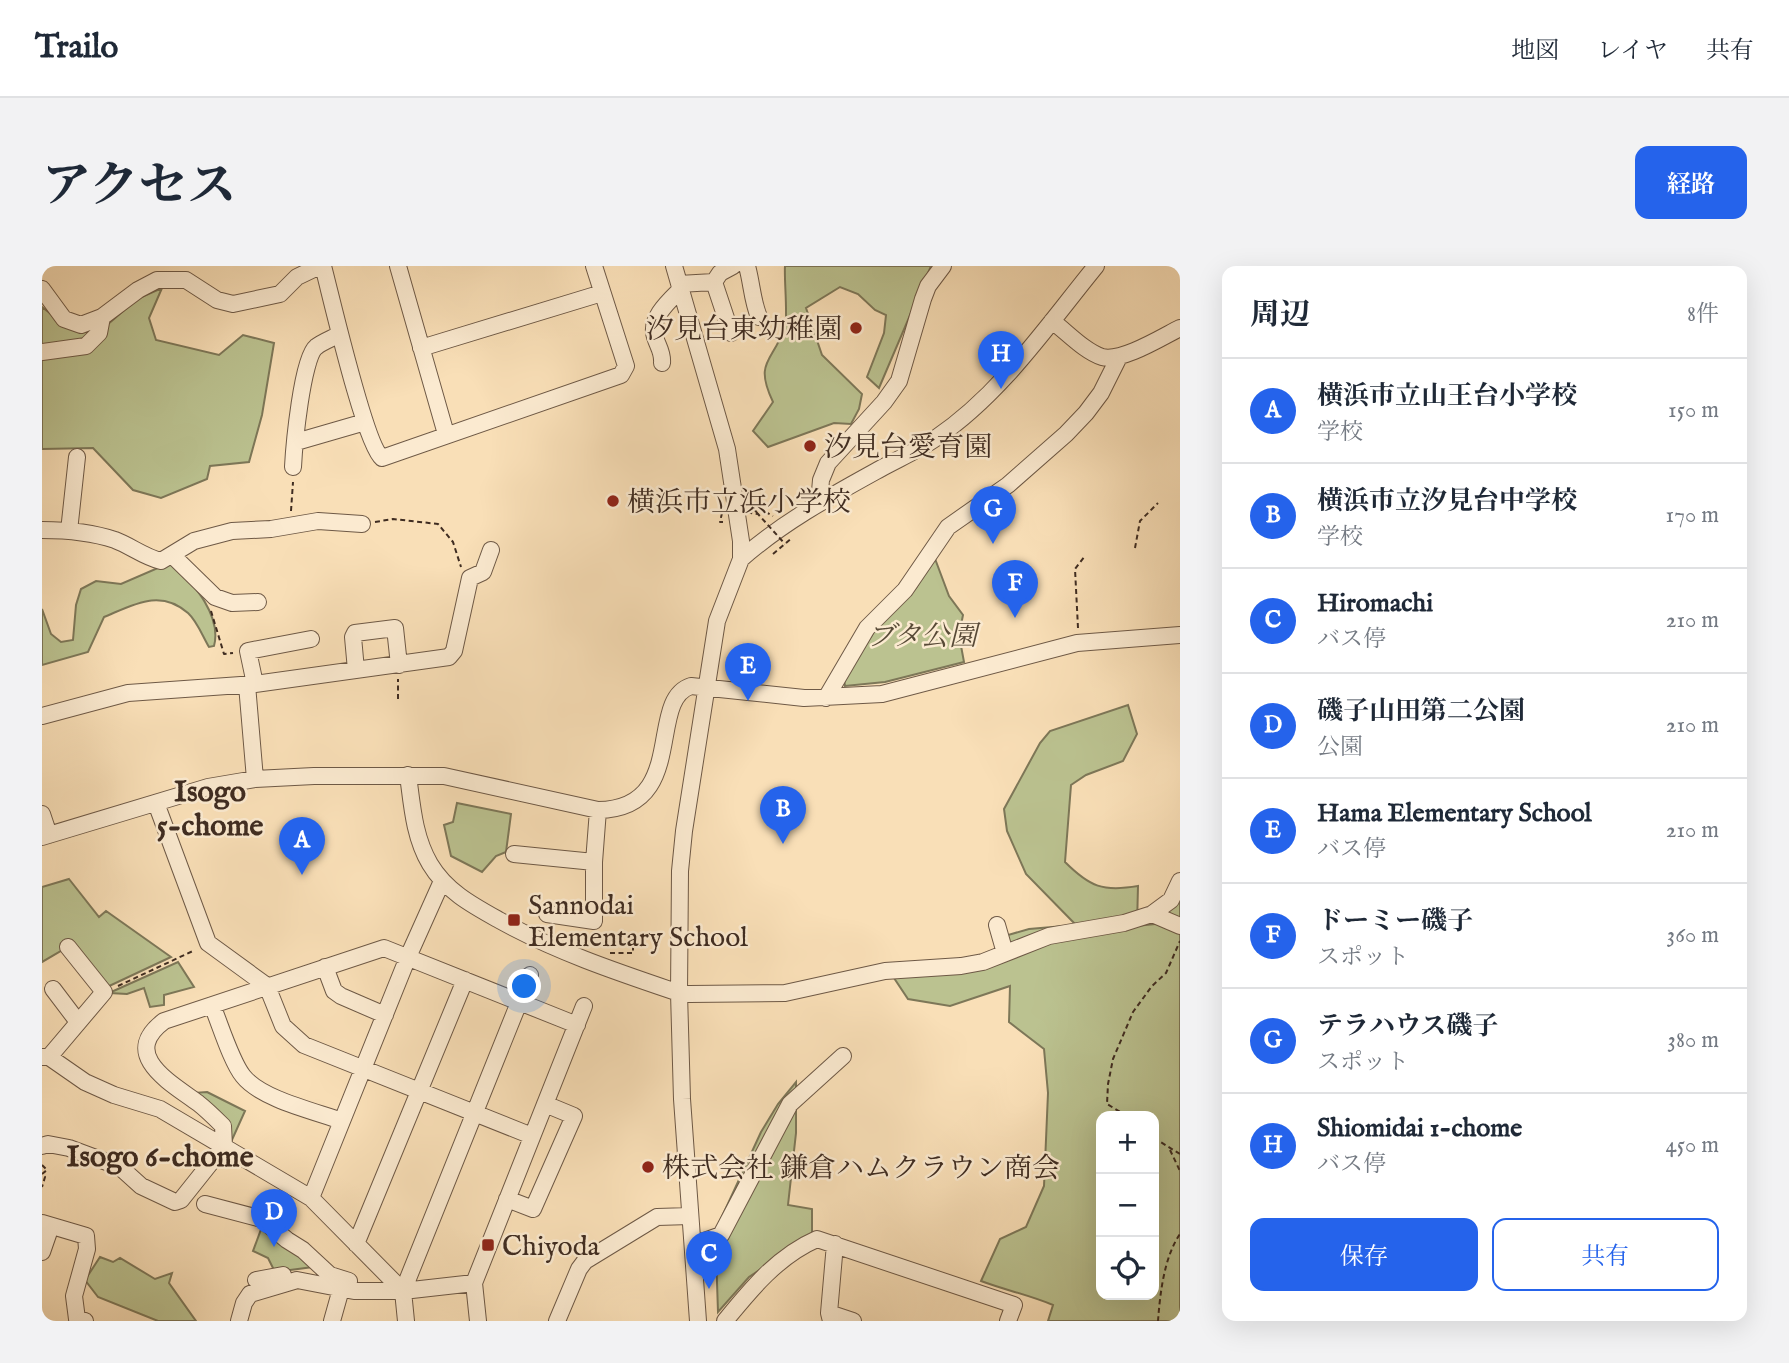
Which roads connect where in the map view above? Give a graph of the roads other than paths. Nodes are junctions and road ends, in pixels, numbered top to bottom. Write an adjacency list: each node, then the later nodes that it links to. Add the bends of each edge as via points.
1 (321, 266): 13 (street, via 297,276 280,294 233,304 217,300 186,280 157,280); 18 (street)
2 (398, 266): 19 (street)
3 (594, 266): 12 (street)
4 (674, 266): 10 (street)
5 (733, 266): 9 (street)
6 (747, 266): 14 (street)
7 (943, 266): 28 (street, via 923,299 899,381 828,463)
8 (1096, 266): 15 (street)
9 (714, 282): 10 (street); 17 (street)
10 (680, 287): 22 (street, via 654,323); 34 (street, via 727,449 741,530)
11 (42, 289): 13 (street, via 69,322 81,325)
12 (602, 293): 19 (street); 24 (street, via 626,366 621,375)
13 (102, 317): 20 (street, via 99,333 86,346)
14 (759, 317)
15 (1052, 321): 21 (street, via 1093,352); 28 (street, via 972,410 935,439)
16 (1180, 328): 21 (street)
17 (731, 333)
18 (340, 334): 23 (street); 25 (street, via 311,352)
19 (421, 348): 24 (street)
20 (42, 352)
21 (1119, 357): 42 (street, via 1101,393 1066,434 1008,485 948,527 905,590 867,628)
22 (662, 363)
23 (365, 422): 24 (street, via 382,458); 25 (street)
24 (446, 434)
25 (296, 442): 27 (street)
26 (77, 457): 31 (street)
27 (293, 467)
28 (819, 503): 34 (street, via 772,532)
29 (362, 524): 33 (street, via 318,521 232,531 194,541)
30 (42, 530): 31 (street)
31 (69, 531): 33 (street, via 113,540 161,561)
32 (491, 550): 39 (street, via 483,572 470,578 454,651 449,657)
33 (173, 556): 35 (street, via 215,597 232,603)
34 (741, 559): 41 (street, via 717,621)
35 (258, 602)
36 (1180, 635): 42 (street, via 1077,643 883,694)
37 (312, 639): 40 (street, via 248,652)
38 (356, 670): 39 (street); 39 (street, via 355,633 395,628); 40 (street)
39 (399, 672)
40 (251, 684): 43 (street, via 128,693); 45 (street)
41 (706, 687): 42 (street); 47 (street, via 691,685 678,694 645,793 626,807); 66 (street, via 682,858)
42 (826, 698)
43 (42, 716)
44 (408, 775): 45 (street); 47 (street, via 444,776); 52 (street, via 422,846)
45 (255, 779): 46 (street)
46 (156, 803): 49 (street); 64 (street, via 208,943)
47 (598, 810): 51 (street)
48 (42, 814): 49 (street)
49 (46, 836)
50 (514, 854): 51 (street)
51 (594, 862): 54 (street, via 594,921)
52 (442, 881): 60 (street); 66 (street, via 464,901 555,949)
53 (1180, 881): 55 (street, via 1171,900)
54 (547, 914)
55 (1152, 914): 57 (street); 59 (street, via 1049,936)
56 (998, 925): 59 (street)
57 (1180, 926)
58 (68, 947): 71 (street, via 104,992)
59 (1005, 953): 66 (street, via 972,964 885,971 785,993)
60 (408, 957): 61 (street, via 384,948); 63 (street); 70 (street)
61 (325, 967): 64 (street); 70 (street, via 334,991)
62 (530, 975): 67 (street)
63 (464, 980): 67 (street); 76 (street)
64 (267, 986): 68 (street); 75 (street, via 283,1026 304,1045)
65 (53, 989): 71 (street)
66 (679, 993): 86 (street)
67 (519, 1003): 72 (street); 78 (street)
68 (212, 1005): 79 (street, via 241,1075 253,1086); 82 (street, via 164,1021 148,1037 146,1048 160,1075 223,1126)
69 (584, 1006): 72 (street)
70 (384, 1015): 75 (street)
71 (78, 1022): 74 (street)
72 (576, 1025): 77 (street)
73 (843, 1056): 90 (street, via 790,1104 721,1235)
74 (45, 1057): 82 (street, via 85,1082 160,1109)
75 (363, 1069): 76 (street); 79 (street)
76 (419, 1091): 78 (street); 88 (street)
77 (545, 1104): 80 (street); 84 (street, via 574,1116 533,1209)
78 (475, 1113): 80 (street); 96 (street)
79 (342, 1121): 83 (street)
80 (532, 1136): 84 (street)
81 (42, 1146): 82 (street, via 69,1148 120,1167 141,1186 175,1202)
82 (224, 1146): 83 (street)
83 (311, 1198): 88 (street)
84 (507, 1199): 94 (street)
85 (205, 1204): 92 (street, via 261,1219)
86 (690, 1216): 90 (street); 103 (street, via 657,1217 585,1261)
87 (47, 1224): 91 (street); 98 (street, via 86,1236 87,1249 74,1296 77,1319)
88 (356, 1244): 96 (street)
89 (835, 1244): 97 (street); 105 (street, via 817,1239 800,1247 754,1284); 107 (street, via 1014,1305)
90 (693, 1245): 104 (street)
91 (42, 1252)
92 (326, 1272): 93 (street, via 313,1269); 96 (street, via 354,1283)
93 (256, 1280)
94 (474, 1283): 96 (street); 102 (street)
95 (341, 1289): 96 (street); 99 (street, via 297,1280 269,1288 250,1294); 100 (street)
96 (403, 1292): 101 (street)
97 (830, 1317): 106 (street)
98 (85, 1321)
99 (239, 1321)
100 (332, 1321)
101 (406, 1321)
102 (478, 1321)
103 (557, 1321)
104 (698, 1321)
105 (725, 1321)
106 (853, 1321)
107 (1008, 1321)

